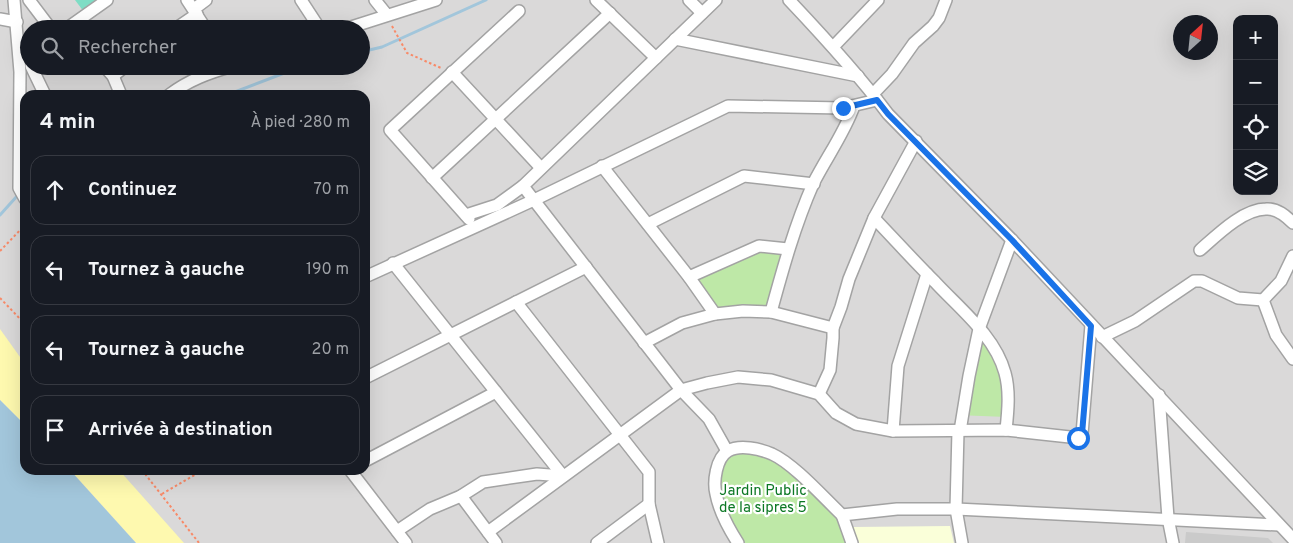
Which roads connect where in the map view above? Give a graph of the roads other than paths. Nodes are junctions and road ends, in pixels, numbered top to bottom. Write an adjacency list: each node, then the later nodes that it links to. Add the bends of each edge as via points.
1 (14, 0): 26 (street)
2 (29, 0): 20 (street)
3 (107, 0): 21 (street)
4 (206, 0): 14 (street)
5 (300, 0): 24 (street)
6 (375, 0): 18 (street)
7 (436, 0): 18 (street)
8 (596, 0): 16 (street)
9 (689, 0): 17 (street)
10 (716, 0): 17 (street)
11 (789, 0): 29 (street)
12 (878, 0): 29 (street)
13 (946, 0): 41 (street, via 939,18 914,43)
14 (192, 8): 22 (street); 23 (street)
15 (519, 11): 31 (street)
16 (610, 13): 30 (street); 43 (street)
17 (702, 14): 28 (street)
18 (386, 15): 25 (street)
19 (0, 19): 26 (street)
20 (44, 20)
21 (81, 20)
22 (182, 20)
23 (200, 20)
24 (314, 20)
25 (370, 20)
26 (17, 22): 27 (street)
27 (20, 34)
28 (675, 39): 30 (street); 36 (street)
29 (833, 47): 36 (street)
30 (656, 58): 47 (street)
31 (452, 72): 43 (street); 48 (street, via 390,130)
32 (26, 75): 37 (street)
33 (34, 75): 38 (street)
34 (203, 75): 40 (street)
35 (114, 76): 39 (street)
36 (858, 76): 41 (street)
37 (24, 90)
38 (42, 90)
39 (119, 90)
40 (176, 90)
41 (875, 97): 42 (street); 44 (street)
42 (854, 106): 46 (street, via 728,106); 49 (street)
43 (495, 119): 47 (street); 48 (street)
44 (916, 141): 54 (street); 58 (street)
45 (20, 156): 51 (street)
46 (602, 166): 52 (street); 56 (street)
47 (542, 168): 50 (street)
48 (432, 178): 53 (street)
49 (814, 184): 56 (street, via 744,176); 59 (street)
50 (523, 186): 52 (street); 53 (street, via 498,205)
51 (20, 190)
52 (534, 200): 57 (street); 63 (street)
53 (466, 215): 57 (street)
54 (874, 218): 64 (street); 72 (street)
55 (1293, 223): 60 (street, via 1283,214 1267,208 1250,212)
56 (648, 224): 66 (street)
57 (476, 226): 62 (street)
58 (1012, 240): 71 (street); 73 (street)
59 (788, 249): 66 (street, via 759,246); 69 (street)
60 (1200, 250)
61 (1292, 260): 67 (street, via 1281,281)
62 (392, 264): 65 (street); 74 (street)
63 (586, 267): 68 (street); 76 (street)
64 (926, 274): 73 (street); 84 (street, via 898,366)
65 (370, 275)
66 (689, 277): 70 (street)
67 (1263, 300): 75 (street, via 1238,298 1202,281 1194,281 1135,321); 77 (street, via 1276,335)
68 (516, 302): 74 (street); 86 (street)
69 (771, 312): 70 (street); 72 (street)
70 (715, 314): 76 (street, via 682,323)
71 (1091, 326): 75 (street); 83 (street, via 1081,437)
72 (832, 328): 81 (street, via 830,370)
73 (979, 329): 83 (street, via 995,349 1005,372); 85 (street)
74 (450, 336): 78 (street); 80 (street)
75 (1102, 337): 82 (street)
76 (644, 343): 79 (street)
77 (1293, 359)
78 (370, 376)
79 (681, 390): 81 (street, via 738,377 771,380); 86 (street); 87 (street, via 709,419)
80 (496, 392): 88 (street); 90 (street)
81 (819, 394): 84 (street, via 836,413 856,424)
82 (1158, 395): 95 (street); 96 (street)
83 (1006, 430): 85 (street)
84 (893, 431): 85 (street)
85 (959, 431): 93 (street)
86 (620, 435): 90 (street); 92 (street, via 649,472)
87 (727, 452): 94 (street, via 755,448 773,454); 103 (street, via 715,480 716,494)
88 (370, 457)
89 (354, 475): 98 (street)
90 (563, 476): 91 (street, via 537,474 484,482); 97 (street)
91 (460, 496): 97 (street); 98 (street, via 430,509)
92 (650, 504): 101 (street); 102 (street)
93 (956, 509): 94 (street, via 897,509); 95 (street); 105 (street)
94 (842, 515): 104 (street)
95 (1168, 518): 96 (street); 106 (street)
96 (1279, 525): 99 (street)
97 (488, 532): 100 (street)
98 (401, 539)
99 (1293, 540)
100 (496, 543)
101 (597, 543)
102 (658, 543)
103 (738, 543)
104 (852, 543)
105 (962, 543)
106 (1173, 543)

